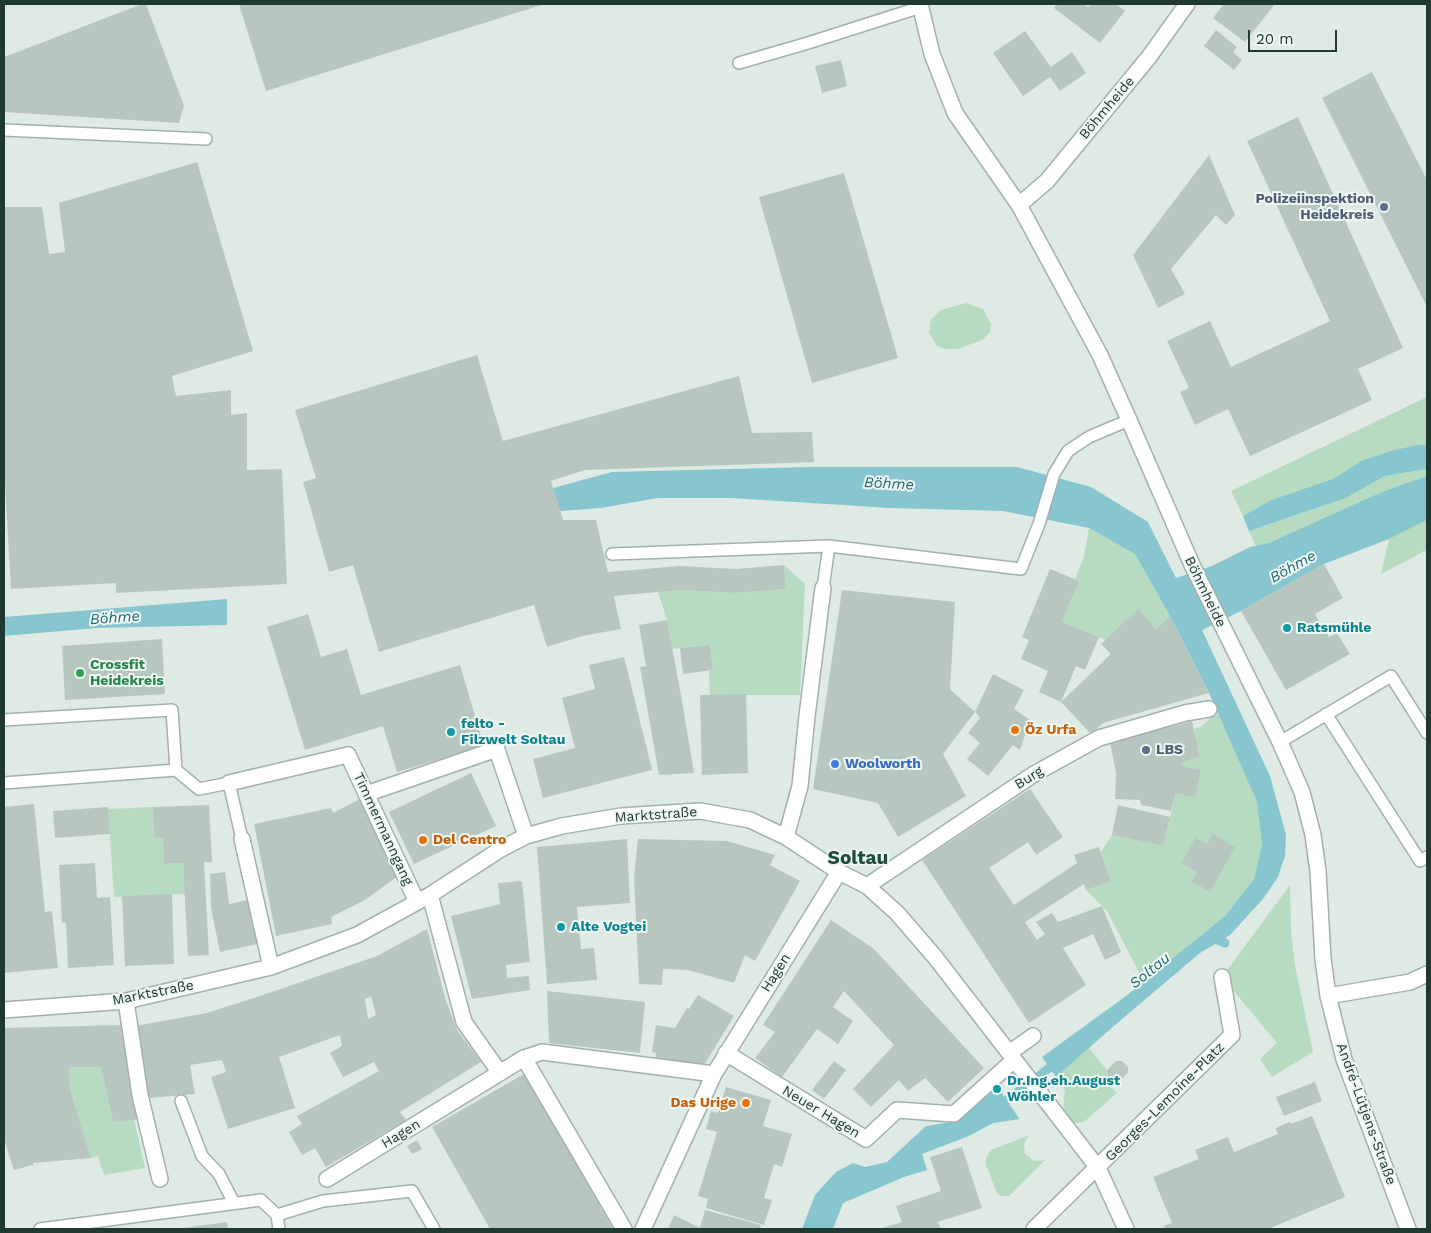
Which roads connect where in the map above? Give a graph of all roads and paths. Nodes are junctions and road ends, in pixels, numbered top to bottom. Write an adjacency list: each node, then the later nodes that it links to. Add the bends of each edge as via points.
1 (1187, 4): 6 (street, Böhmheide, via 1047,181)
2 (921, 5): 3 (lane); 6 (street, Böhmheide, via 932,54 955,113)
3 (739, 63)
4 (4, 130): 5 (lane)
5 (206, 139)
6 (1019, 205): 7 (street, Böhmheide, via 1100,355)
7 (1130, 420): 8 (lane, via 1089,437 1068,451 1054,474 1021,569); 15 (street, Böhmheide, via 1193,567)
8 (829, 546): 9 (lane); 10 (lane)
9 (612, 554)
10 (823, 588): 21 (street, via 800,786)
11 (1209, 709): 25 (street, Burg, via 1184,713 1099,738 1034,774)
12 (1326, 714): 14 (lane, via 1391,676); 15 (lane); 23 (lane, via 1420,861)
13 (4, 720): 16 (lane, via 172,710)
14 (1427, 733)
15 (1280, 742): 30 (street, Böhmheide, via 1302,792 1312,835)
16 (176, 770): 17 (lane); 18 (lane, via 199,789)
17 (4, 783)
18 (229, 783): 19 (street, Timmermanngang, via 348,756); 22 (lane)
19 (366, 794): 20 (street, via 497,748); 26 (street, Timmermanngang)
20 (526, 836): 21 (street, Marktstraße, via 621,816 700,811 750,820); 26 (street, Marktstraße)
21 (786, 838): 24 (street, Marktstraße)
22 (242, 840): 27 (street)
23 (1427, 857)
24 (839, 872): 25 (street, Marktstraße); 34 (street, Hagen)
25 (867, 886): 36 (street, Marktstraße, via 921,939)
26 (424, 898): 27 (street, Marktstraße, via 357,935); 37 (street, via 464,1022)
27 (271, 967): 31 (street, Marktstraße)
28 (1427, 974): 30 (street, via 1410,982)
29 (1222, 977): 41 (street, Georges-Lemoine-Platz, via 1232,1035)
30 (1328, 996): 53 (street, André-Lütjens-Straße, via 1344,1059)
31 (126, 1001): 32 (street, Marktstraße); 42 (street, via 140,1095)
32 (4, 1010)
33 (1033, 1036): 36 (street)
34 (726, 1053): 36 (street, Neuer Hagen, via 866,1139 897,1110 954,1114); 38 (street, Hagen)
35 (524, 1058): 37 (street, Hagen); 38 (street, Hagen, via 542,1052); 49 (street)
36 (1013, 1059): 40 (street, Marktstraße)
37 (500, 1073): 43 (street, Hagen)
38 (714, 1074): 50 (street, Hagen)
39 (182, 1101): 44 (lane, via 202,1156 219,1174)
40 (1049, 1104): 41 (street, Georges-Lemoine-Platz)
41 (1098, 1168): 51 (street, Georges-Lemoine-Platz); 52 (street, Georges-Lemoine-Platz)
42 (160, 1179)
43 (327, 1179)
44 (234, 1203): 45 (lane, via 261,1200); 46 (lane)
45 (277, 1215): 47 (lane); 48 (lane, via 323,1201 412,1192)
46 (40, 1229)
47 (279, 1229)
48 (434, 1229)
49 (624, 1229)
50 (643, 1229)
51 (1034, 1229)
52 (1126, 1229)
53 (1408, 1229)

